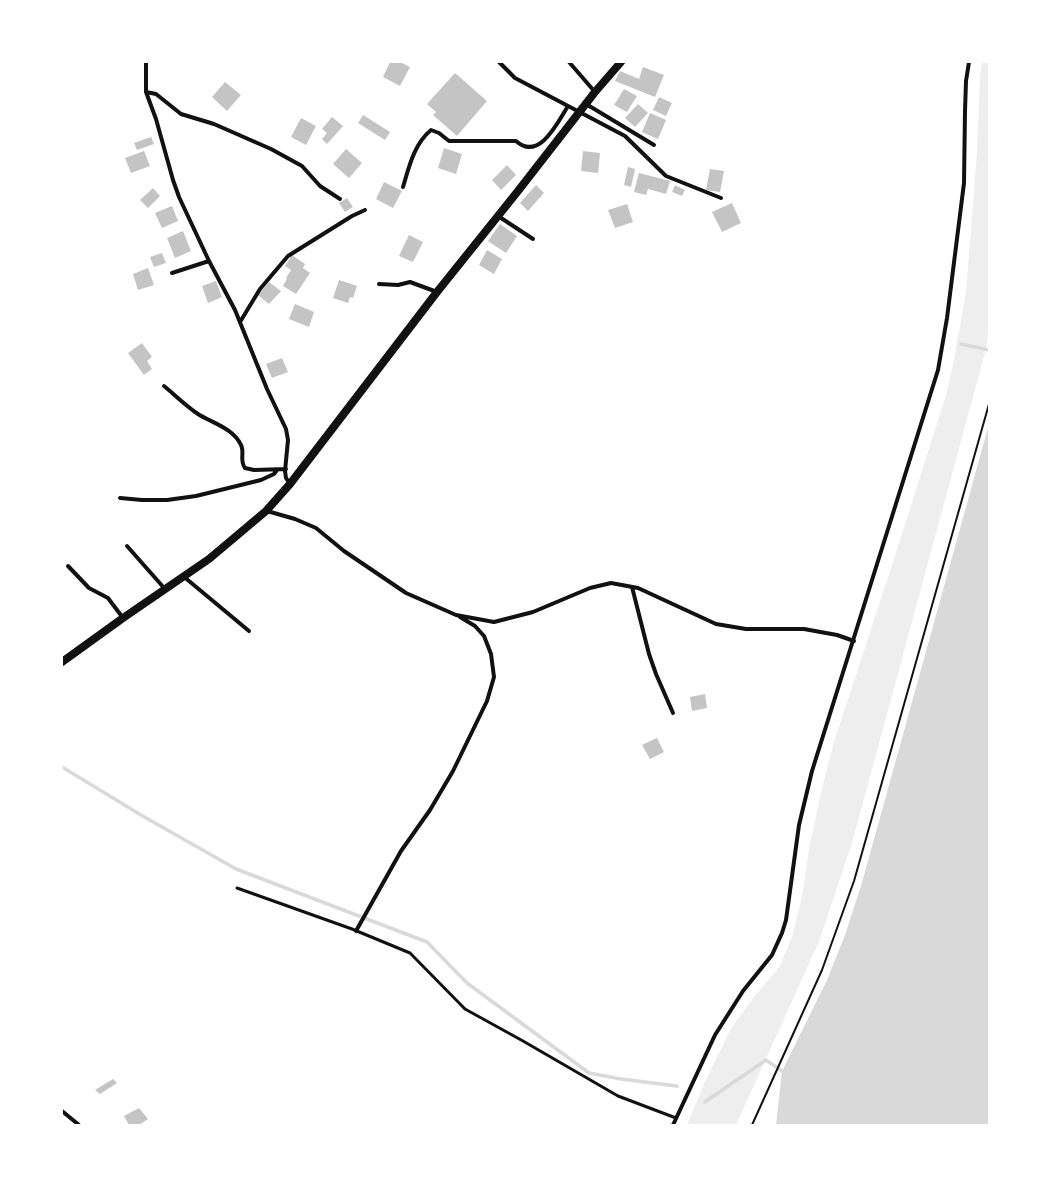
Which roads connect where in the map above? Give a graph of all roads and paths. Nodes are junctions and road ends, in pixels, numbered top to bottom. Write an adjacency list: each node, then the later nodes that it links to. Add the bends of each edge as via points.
1 (146, 62): 6 (street)
2 (499, 62): 9 (street, via 515,78)
3 (569, 62): 7 (street)
4 (621, 62): 7 (main road)
5 (969, 62): 38 (street, via 966,81 964,183 948,318 938,370)
6 (146, 92): 14 (street, via 156,94 181,114 214,124 302,166 320,186); 18 (street, via 175,186)
7 (596, 92): 8 (main road)
8 (586, 104): 10 (main road); 11 (street)
9 (568, 106): 10 (street); 12 (street, via 549,137 531,147 522,146 516,141 449,141 431,130 414,153)
10 (580, 113): 13 (street, via 625,136 666,176); 16 (main road)
11 (654, 145)
12 (403, 187)
13 (721, 198)
14 (340, 199)
15 (365, 210): 22 (street, via 288,256 260,288)
16 (497, 216): 17 (street); 21 (main road)
17 (533, 239)
18 (209, 261): 19 (street); 22 (street)
19 (172, 273)
20 (379, 284): 21 (street, via 398,285 410,282)
21 (436, 292): 27 (main road)
22 (240, 322): 25 (street, via 286,429)
23 (164, 386): 26 (street, via 197,413 220,425 236,438 242,445 242,464 245,468)
24 (989, 404): 47 (path, via 854,881 822,970)
25 (286, 469): 26 (street); 27 (street, via 286,478)
26 (277, 470): 28 (street, via 260,480 196,496 167,500)
27 (290, 484): 29 (main road)
28 (120, 498)
29 (266, 511): 32 (main road, via 209,559); 35 (street, via 295,518 316,528 344,551 406,593)
30 (127, 546): 34 (street)
31 (68, 566): 36 (street, via 89,588 108,598)
32 (183, 576): 34 (main road); 37 (street)
33 (632, 587): 35 (street, via 611,584 590,588 533,612 494,622); 38 (street, via 716,624 746,629 804,629); 40 (street, via 649,654)
34 (165, 589): 36 (main road)
35 (456, 615): 42 (street, via 475,626 484,636 491,654 494,677 487,701 454,771 401,852)
36 (123, 618): 39 (main road)
37 (249, 631)
38 (854, 641): 44 (street, via 804,803 782,933 772,955 743,991 714,1035)
39 (62, 662)
40 (673, 713)
41 (237, 888): 42 (lane)
42 (356, 931): 44 (lane, via 410,953 465,1009 618,1096)
43 (62, 1111): 45 (street)
44 (676, 1118): 46 (street)
45 (79, 1125)
46 (673, 1125)
47 (752, 1125)

